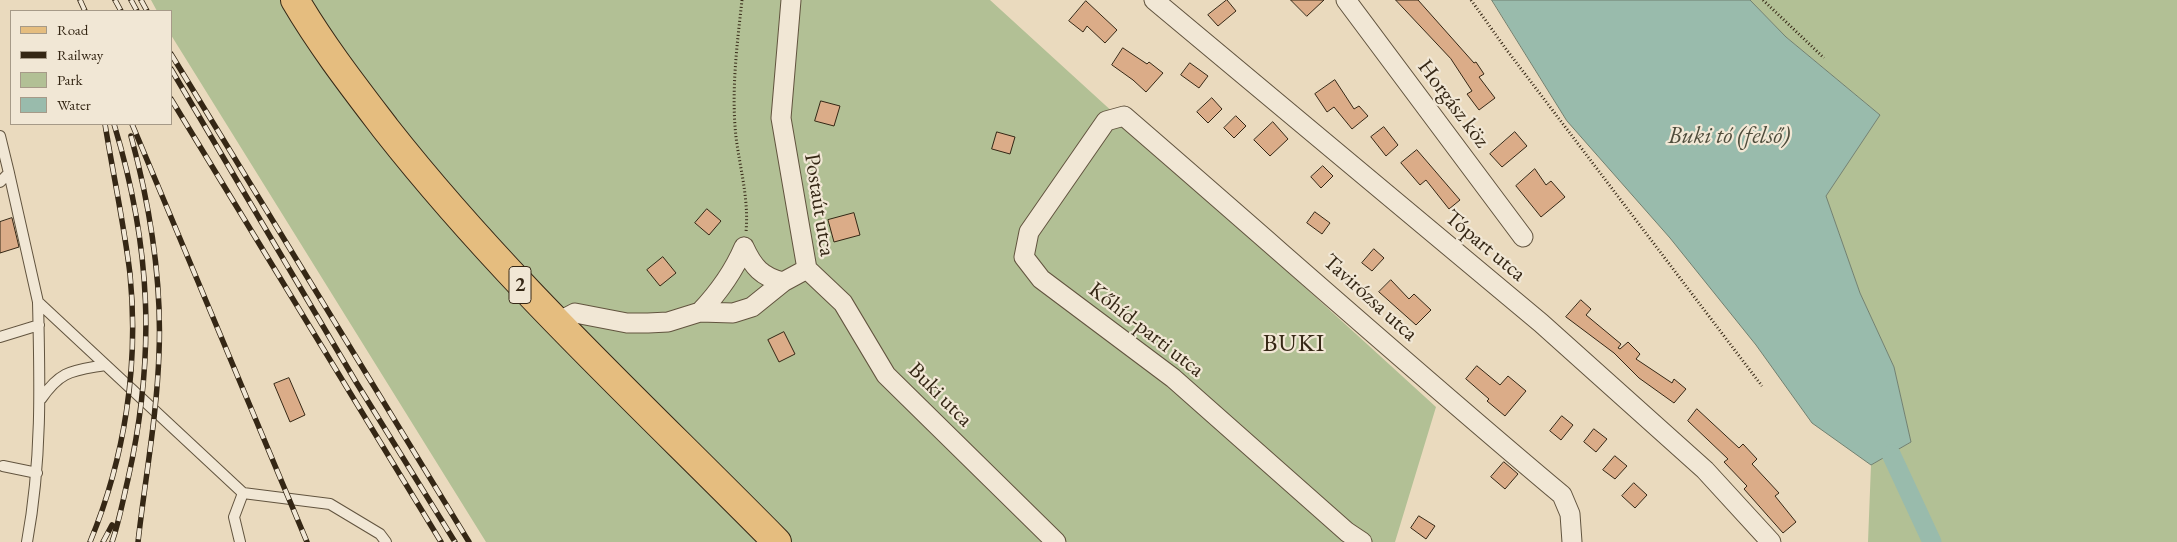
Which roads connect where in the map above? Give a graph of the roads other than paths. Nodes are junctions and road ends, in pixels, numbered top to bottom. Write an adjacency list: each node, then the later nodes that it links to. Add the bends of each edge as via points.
1 (295, 0): 14 (main road, 2, via 332,59 418,170)
2 (792, 0): 10 (street, Postaút utca, via 781,118)
3 (1154, 0): 29 (street, Tópart utca, via 1541,323 1705,470)
4 (1346, 0): 9 (street, Horgász köz)
5 (1106, 121): 27 (street, Kőhíd-parti utca, via 1029,232 1024,257 1041,279 1173,378 1238,438); 28 (street, Tavirózsa utca, via 1124,116 1431,385 1562,495 1570,514)
6 (0, 136): 7 (lane)
7 (9, 173): 8 (lane); 12 (lane)
8 (0, 182)
9 (1523, 237)
10 (807, 269): 11 (street, Postaút utca); 26 (street, Buki utca, via 843,303 886,375)
11 (783, 282): 13 (street, Postaút utca, via 752,307 733,313); 13 (street, via 759,272 744,247 719,292)
12 (38, 302): 15 (lane); 17 (lane)
13 (700, 312): 14 (street, Postaút utca, via 668,322 648,324 576,313)
14 (556, 323): 25 (main road, 2)
15 (38, 325): 16 (lane); 18 (lane)
16 (0, 337)
17 (105, 365): 18 (lane, via 71,371 53,381); 21 (lane)
18 (41, 399): 20 (lane)
19 (3, 466): 20 (lane)
20 (37, 473): 22 (lane)
21 (243, 493): 23 (lane, via 234,518); 24 (lane, via 330,504 380,534)
22 (27, 542)
23 (240, 542)
24 (386, 542)
25 (778, 542)
26 (1056, 542)
27 (1362, 542)
28 (1572, 542)
29 (1771, 542)

